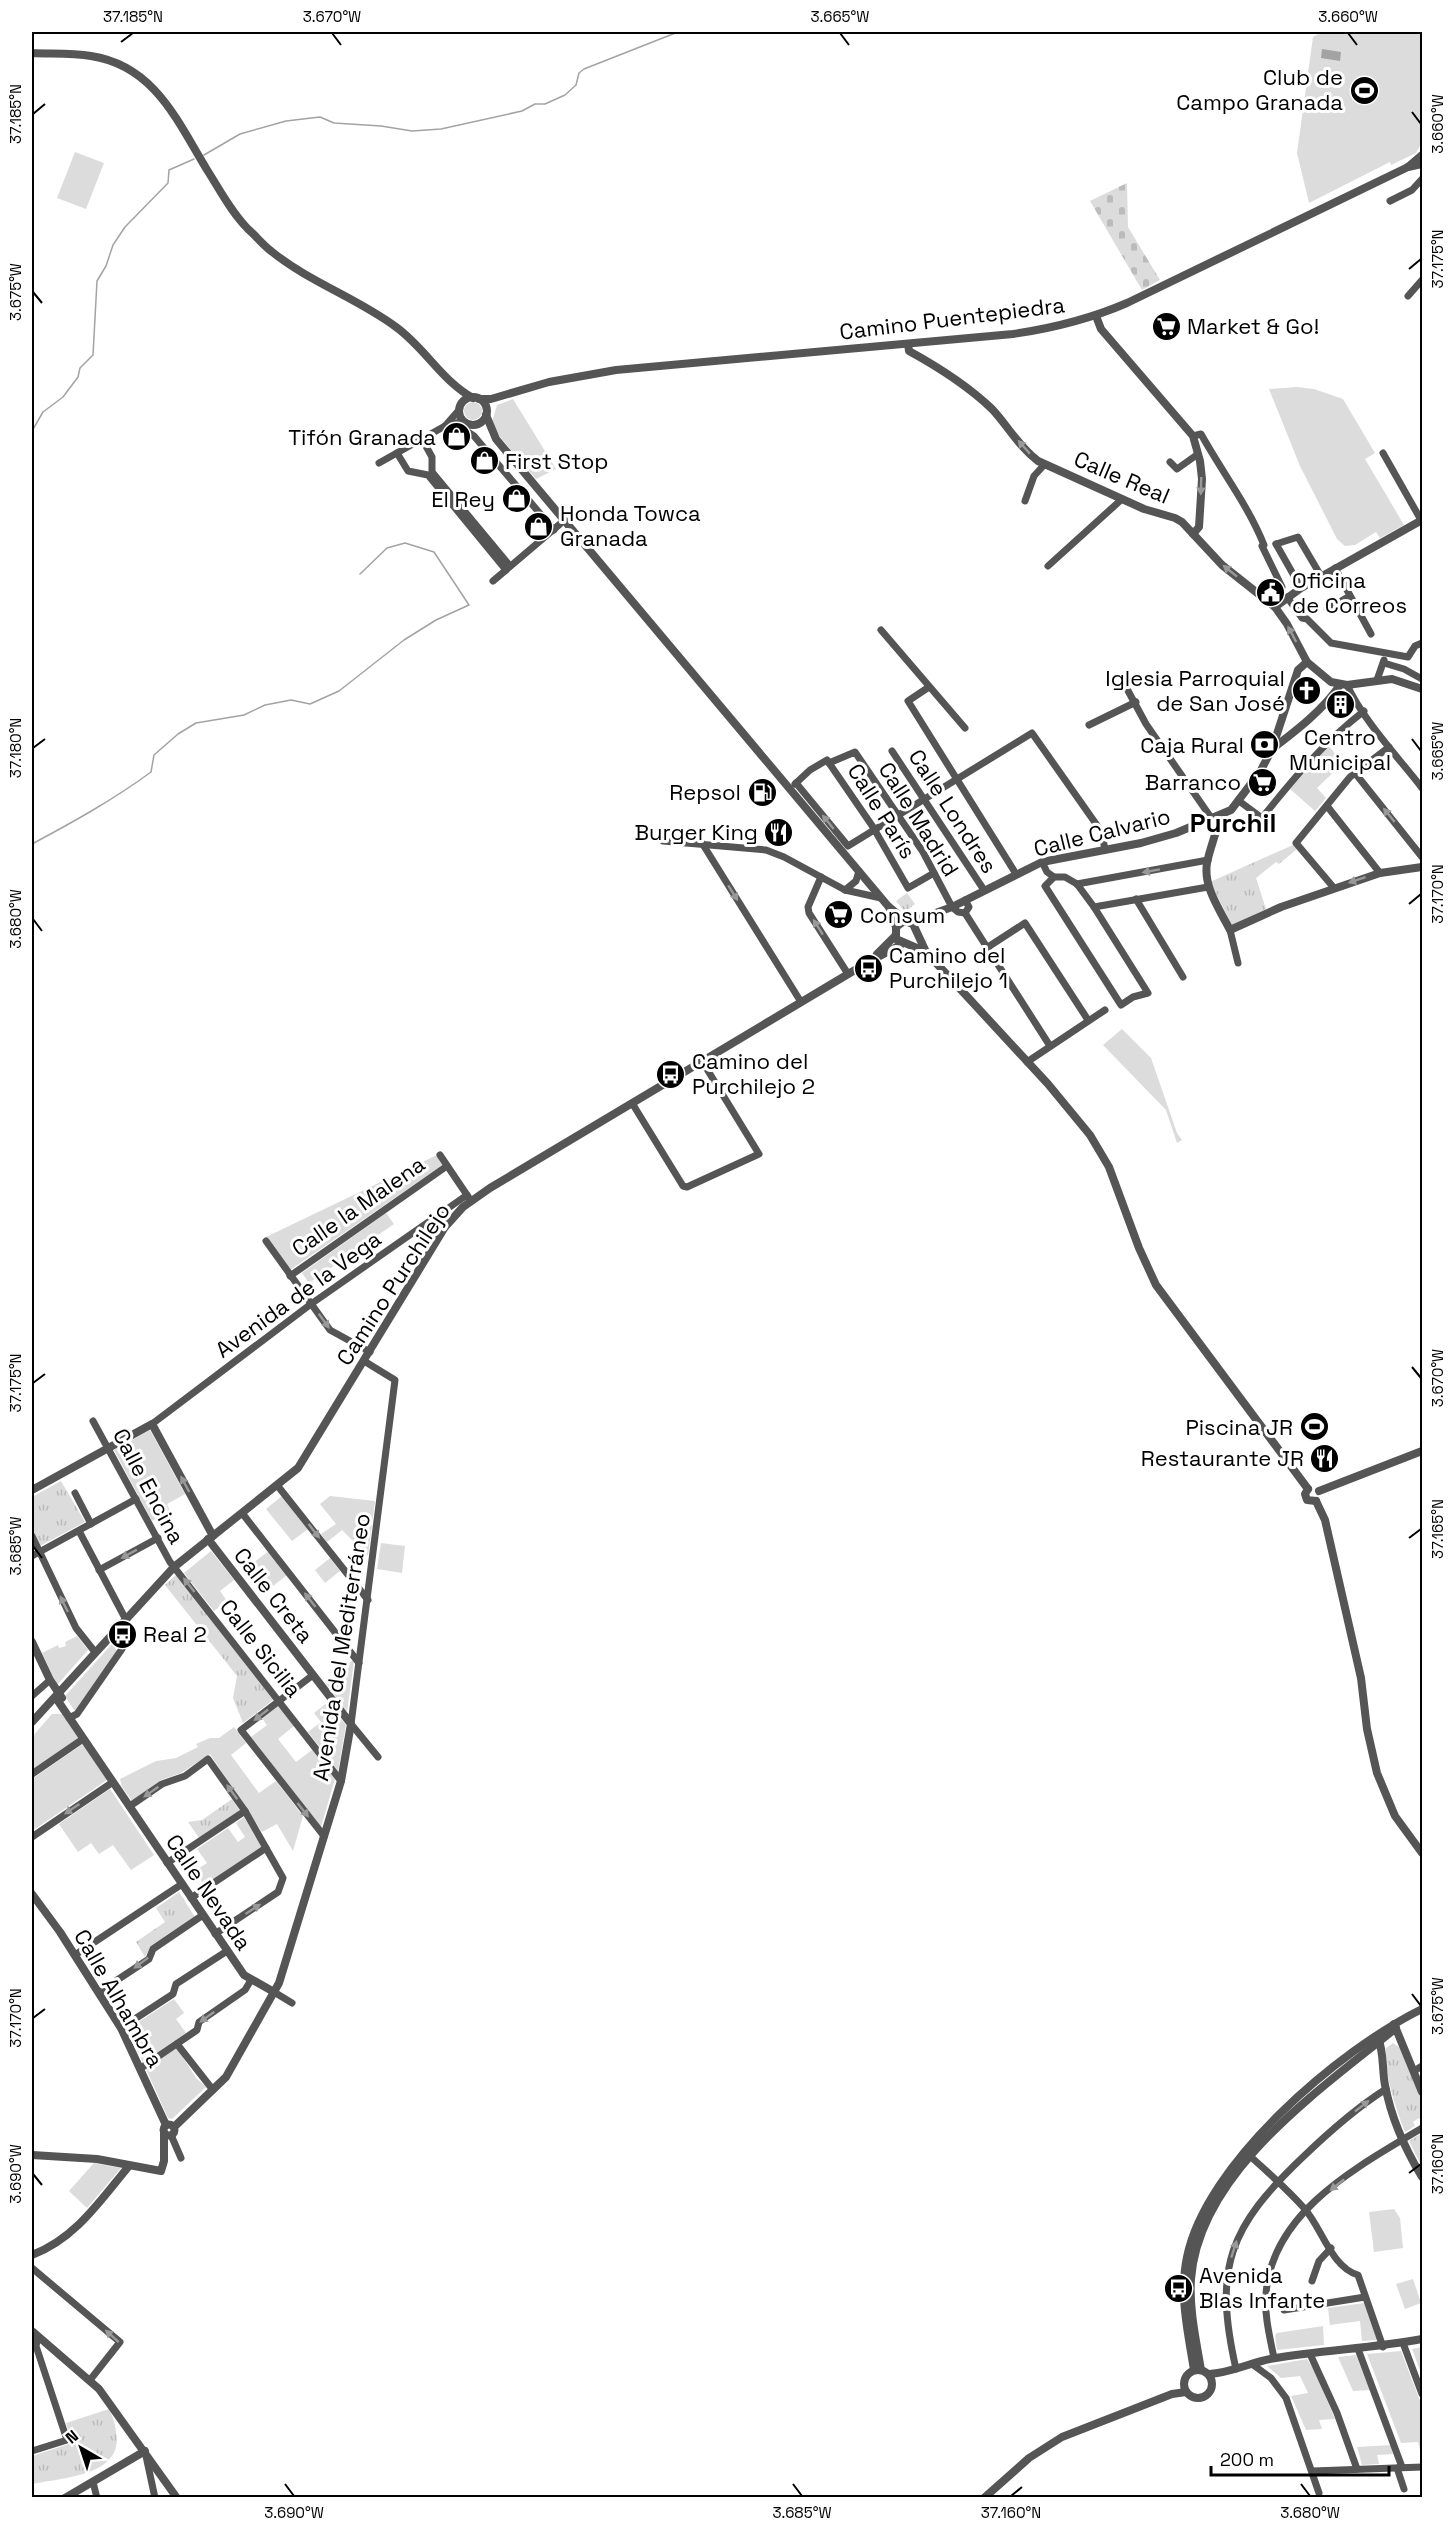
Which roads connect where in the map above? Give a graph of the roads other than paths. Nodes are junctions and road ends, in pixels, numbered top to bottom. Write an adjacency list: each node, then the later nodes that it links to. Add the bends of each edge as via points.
1 (32, 52): 11 (street, via 115,63 151,84 245,226 270,251 397,327)
2 (1422, 155): 4 (street, Camino Puentepiedra)
3 (1422, 164): 4 (street, Camino Puentepiedra)
4 (1408, 167): 9 (street, Camino Puentepiedra)
5 (1422, 179): 6 (street, via 1412,190)
6 (1390, 201)
7 (1422, 280): 8 (street)
8 (1408, 296)
9 (1096, 316): 10 (street, Camino Puentepiedra, via 1050,329); 19 (street, via 1101,329)
10 (908, 344): 12 (street, Camino Puentepiedra, via 605,372); 27 (street, Calle Real, one-way to 10, via 993,410 959,380 909,351)
11 (448, 381): 13 (street); 14 (street)
12 (506, 395): 13 (street, Camino Puentepiedra); 15 (street, Camino Puentepiedra)
13 (476, 398): 14 (street, via 465,400); 15 (street, via 485,405)
14 (459, 410): 16 (street); 18 (street)
15 (486, 414): 17 (street, via 482,422); 21 (street)
16 (458, 422): 17 (street); 18 (street); 32 (street)
17 (474, 425): 21 (street)
18 (445, 426): 20 (street)
19 (1193, 436): 24 (street); 35 (street, via 1201,434 1221,472 1247,507)
20 (422, 439): 22 (street); 37 (street, via 432,457 432,472)
21 (496, 439): 71 (street)
22 (398, 453): 26 (street); 37 (street, via 408,471 428,476)
23 (1383, 453): 30 (street)
24 (1198, 454): 25 (street, via 1177,469); 33 (street, one-way to 33, via 1202,479 1199,527)
25 (1170, 462)
26 (379, 463)
27 (1044, 465): 28 (street, Calle Real); 29 (street, via 1034,476)
28 (1122, 499): 33 (street, Calle Real, via 1175,518); 36 (street)
29 (1025, 501)
30 (1422, 520): 38 (street)
31 (560, 524): 32 (street)
32 (554, 530): 37 (street)
33 (1193, 534): 45 (street, Calle Real, one-way to 33, via 1222,565)
34 (1276, 544): 35 (street, via 1274,540); 39 (street, via 1298,537); 42 (street)
35 (1264, 545): 41 (street)
36 (1048, 566)
37 (508, 568): 40 (street)
38 (1335, 568): 39 (street); 43 (street)
39 (1321, 576): 42 (street)
40 (493, 581)
41 (1282, 587)
42 (1301, 588): 44 (street)
43 (1350, 596): 46 (street); 48 (street)
44 (1287, 597): 45 (street); 50 (street, via 1302,618 1331,643)
45 (1275, 608): 51 (street, Calle Real, one-way to 45)
46 (1327, 609)
47 (881, 630): 57 (street)
48 (1371, 634)
49 (1422, 643): 50 (street, via 1408,657)
50 (1386, 653): 52 (street)
51 (1307, 662): 56 (street, via 1331,682); 64 (street, Calle Calvario, via 1299,670)
52 (1384, 663): 53 (street, via 1404,669); 55 (street)
53 (1411, 679): 54 (street); 55 (street); 59 (street)
54 (1422, 679)
55 (1377, 680): 56 (street)
56 (1343, 685): 61 (street); 64 (street)
57 (929, 687): 63 (street); 69 (street, via 908,701)
58 (1126, 687): 60 (street)
59 (1422, 689)
60 (1136, 702): 62 (street); 78 (street, via 1153,734)
61 (1364, 711): 65 (street); 75 (street, via 1299,771 1262,818)
62 (1089, 725)
63 (965, 728)
64 (1281, 736): 75 (street, Calle Calvario)
65 (1389, 747): 68 (street); 70 (street)
66 (891, 751): 73 (street, Calle Londres)
67 (828, 761): 71 (street, via 810,770); 77 (street, Calle Madrid, via 855,752); 79 (street, Calle París)
68 (1355, 773): 76 (street); 83 (street, one-way to 68)
69 (956, 778): 73 (street); 82 (street, via 1032,733 1101,831); 90 (street)
70 (1420, 778): 72 (street)
71 (793, 786): 74 (street)
72 (1422, 788)
73 (924, 798): 77 (street); 97 (street, Calle Londres)
74 (805, 800): 79 (street, one-way to 74, via 848,846); 87 (street)
75 (1239, 801): 78 (street, Calle Calvario)
76 (1327, 806): 89 (street); 95 (street, via 1296,843)
77 (898, 815): 79 (street); 88 (street, Calle Madrid)
78 (1216, 818): 82 (street, Calle Calvario, via 1141,843); 84 (street, via 1217,834)
79 (874, 830): 88 (street, Calle París, via 908,888)
80 (663, 842): 81 (street)
81 (702, 843): 92 (street, via 766,850); 117 (street, one-way to 117)
82 (1105, 849): 85 (street, Calle Calvario)
83 (1422, 857)
84 (1208, 860): 93 (street, one-way to 93); 94 (street)
85 (1042, 862): 90 (street, Calle Calvario); 91 (street)
86 (1422, 867): 89 (street)
87 (859, 871): 96 (street, via 856,882); 98 (street)
88 (934, 873): 102 (street, Calle Madrid)
89 (1380, 873): 95 (street, one-way to 95)
90 (1016, 874): 97 (street, Calle Calvario)
91 (1054, 876): 93 (street); 103 (street, via 1045,886 1121,1005 1148,993)
92 (821, 877): 96 (street); 115 (street, one-way to 92, via 809,913)
93 (1077, 884): 103 (street)
94 (1208, 887): 99 (street); 107 (street)
95 (1334, 888): 107 (street)
96 (845, 890): 98 (street)
97 (984, 891): 100 (street, Calle Calvario)
98 (881, 898): 101 (street)
99 (1136, 899): 103 (street); 116 (street)
100 (965, 900): 102 (street, Calle Calvario); 104 (street, via 969,907)
101 (888, 906): 106 (street); 108 (street)
102 (952, 907): 104 (street); 105 (street, Calle Calvario)
103 (1094, 907)
104 (965, 913): 111 (street)
105 (928, 917): 106 (street, Calle Calvario); 109 (street, Calle Calvario)
106 (908, 922): 108 (street, Calle Calvario); 109 (street)
107 (1230, 930): 113 (street)
108 (895, 932): 110 (street); 114 (street, Camino Purchilejo)
109 (917, 933): 110 (street, Calle Calvario); 112 (street)
110 (905, 944): 112 (street); 114 (street, Camino Purchilejo)
111 (988, 948): 119 (street, via 1025,923); 120 (street)
112 (926, 952): 122 (street)
113 (1238, 963)
114 (865, 964): 115 (street, Camino Purchilejo)
115 (848, 974): 117 (street, Camino Purchilejo)
116 (1183, 977)
117 (801, 1002): 121 (street, Camino Purchilejo)
118 (1106, 1010): 119 (street)
119 (1088, 1020): 120 (street)
120 (1050, 1046): 122 (street)
121 (702, 1061): 123 (street, Camino Purchilejo); 123 (street, via 759,1154 691,1186 683,1186)
122 (1027, 1062): 139 (street, via 1074,1114 1101,1153 1146,1266 1164,1298)
123 (632, 1103): 126 (street, Camino Purchilejo)
124 (440, 1155): 125 (street, Calle la Malena)
125 (447, 1166): 126 (street, Calle la Malena); 130 (street, Calle la Malena)
126 (469, 1198): 127 (street, Camino Purchilejo)
127 (456, 1207): 128 (street, Camino Purchilejo); 128 (street, Avenida de la Vega)
128 (441, 1224): 131 (street, Avenida de la Vega); 132 (street, Camino Purchilejo)
129 (266, 1241): 130 (street)
130 (290, 1276): 131 (street)
131 (311, 1304): 132 (street, one-way to 132, via 330,1330); 135 (street, Avenida de la Vega)
132 (370, 1352): 133 (street, Camino Purchilejo)
133 (364, 1361): 138 (street, Camino Purchilejo, via 298,1468); 154 (street, Avenida del Mediterráneo, via 395,1380)
134 (93, 1421): 136 (street, Calle Encina)
135 (152, 1424): 136 (street); 150 (street, Calle Creta, one-way to 135)
136 (108, 1448): 140 (street); 143 (street, Calle Encina)
137 (1422, 1451): 141 (street)
138 (277, 1485): 145 (street, Camino Purchilejo); 154 (street, one-way to 154)
139 (1308, 1488): 141 (street); 144 (street, via 1307,1500)
140 (32, 1490)
141 (1319, 1491): 144 (street)
142 (75, 1493): 146 (street)
143 (136, 1500): 146 (street); 149 (street, Calle Encina)
144 (1316, 1501): 180 (street, via 1324,1520 1361,1678 1377,1773 1395,1816)
145 (242, 1513): 150 (street, Camino Purchilejo); 160 (street, one-way to 145)
146 (91, 1524): 147 (street)
147 (78, 1531): 151 (street); 153 (street)
148 (32, 1536): 151 (street)
149 (158, 1538): 152 (street, Calle Encina); 153 (street, one-way to 153)
150 (210, 1538): 152 (street, Camino Purchilejo); 161 (street, Calle Creta)
151 (35, 1554): 158 (street, one-way to 151, via 76,1628)
152 (174, 1567): 155 (street, Camino Purchilejo); 165 (street, Calle Sicilia, one-way to 152)
153 (99, 1570): 155 (street)
154 (368, 1600): 160 (street, Avenida del Mediterráneo)
155 (125, 1618): 158 (street, Camino Purchilejo)
156 (32, 1642): 159 (street)
157 (122, 1649): 166 (street, via 77,1714)
158 (94, 1652): 163 (street, Camino Purchilejo)
159 (35, 1658): 162 (street)
160 (360, 1663): 168 (street, Avenida del Mediterráneo)
161 (313, 1675): 165 (street); 168 (street, Calle Creta)
162 (50, 1680): 163 (street); 164 (street)
163 (58, 1694): 166 (street); 167 (street)
164 (32, 1696)
165 (279, 1701): 173 (street, Calle Sicilia); 177 (street, one-way to 177, via 241,1730)
166 (71, 1716): 169 (street); 170 (street)
167 (32, 1722)
168 (351, 1724): 171 (street, Calle Creta); 173 (street, Avenida del Mediterráneo)
169 (83, 1739): 170 (street); 172 (street)
170 (93, 1748): 174 (street, Calle Nevada, via 111,1770)
171 (378, 1757)
172 (32, 1774)
173 (341, 1781): 177 (street, Avenida del Mediterráneo)
174 (113, 1782): 175 (street, Calle Nevada); 178 (street, one-way to 178)
175 (130, 1806): 176 (street, one-way to 175, via 208,1760); 181 (street, Calle Nevada)
176 (245, 1811): 179 (street); 181 (street)
177 (324, 1836): 191 (street, Avenida del Mediterráneo)
178 (32, 1837)
179 (267, 1848): 184 (street); 186 (street, one-way to 179, via 278,1892 283,1878)
180 (1422, 1853)
181 (168, 1863): 182 (street, Calle Nevada)
182 (182, 1884): 184 (street, Calle Nevada); 188 (street)
183 (32, 1894): 188 (street, Calle Alhambra)
184 (191, 1898): 185 (street, Calle Nevada)
185 (203, 1915): 186 (street, Calle Nevada); 190 (street, one-way to 190, via 153,1949 149,1959)
186 (215, 1934): 187 (street, Calle Nevada)
187 (227, 1951): 189 (street, Calle Nevada); 195 (street, via 176,1984 173,1994)
188 (75, 1955): 190 (street, Calle Alhambra)
189 (251, 1980): 191 (street, Calle Nevada); 198 (street, one-way to 198, via 245,1990 199,2022 197,2030)
190 (99, 1992): 195 (street, Calle Alhambra)
191 (274, 1992): 192 (street, Calle Nevada); 203 (street, Avenida del Mediterráneo, via 226,2077)
192 (292, 2003)
193 (1422, 2009): 194 (street)
194 (1395, 2026): 196 (street); 197 (street)
195 (121, 2028): 200 (street, Calle Alhambra)
196 (1379, 2041): 197 (street); 202 (street); 209 (street, via 1316,2091); 230 (street, via 1315,2082 1272,2123 1205,2206 1191,2238 1184,2275 1184,2304)
197 (1402, 2042): 201 (street)
198 (177, 2044): 200 (street); 203 (street)
199 (1422, 2067): 201 (street)
200 (141, 2068): 206 (street, Calle Alhambra)
201 (1414, 2071): 204 (street)
202 (1386, 2089): 207 (street); 213 (street, one-way to 202, via 1337,2127)
203 (213, 2090): 206 (street, Avenida del Mediterráneo)
204 (1422, 2092)
205 (1422, 2128): 207 (street)
206 (169, 2130): 210 (street); 211 (street, via 161,2170)
207 (1402, 2140): 212 (street); 214 (street, one-way to 214)
208 (32, 2155): 211 (street, via 97,2159)
209 (1251, 2157): 213 (street); 230 (street, via 1214,2205 1194,2258 1192,2312)
210 (181, 2158)
211 (129, 2166): 216 (street, via 73,2230 51,2248)
212 (1422, 2177)
213 (1278, 2182): 214 (street); 229 (street, one-way to 213, via 1226,2298 1228,2272 1247,2219)
214 (1306, 2210): 215 (street); 227 (street, via 1285,2235 1271,2263 1265,2297)
215 (1330, 2248): 218 (street, via 1319,2261); 219 (street, via 1345,2270 1358,2275)
216 (32, 2255)
217 (32, 2268): 232 (street, one-way to 217, via 120,2342)
218 (1312, 2282)
219 (1365, 2296): 220 (street); 224 (street)
220 (1284, 2310)
221 (35, 2334): 232 (street); 236 (street, via 67,2440)
222 (1422, 2339): 223 (street)
223 (1403, 2343): 224 (street); 235 (street)
224 (1383, 2347): 225 (street)
225 (1358, 2349): 226 (street); 239 (street)
226 (1310, 2354): 227 (street); 240 (street, via 1338,2413)
227 (1274, 2358): 228 (street)
228 (1252, 2364): 229 (street); 241 (street, via 1280,2386)
229 (1236, 2369): 231 (street)
230 (1201, 2371): 231 (street); 233 (street); 234 (street, via 1187,2375)
231 (1226, 2372): 233 (street)
232 (90, 2380): 237 (street)
233 (1212, 2385): 234 (street, via 1208,2394 1200,2398 1192,2396)
234 (1185, 2387): 249 (street, via 1062,2437 1029,2458)
235 (1422, 2394)
236 (32, 2451)
237 (145, 2451): 242 (street); 247 (street); 248 (street)
238 (1422, 2466): 239 (street)
239 (1400, 2467): 240 (street); 243 (street)
240 (1357, 2469): 241 (street)
241 (1313, 2471): 244 (street)
242 (93, 2482): 245 (street); 246 (street)
243 (1404, 2489)
244 (1319, 2493)
245 (65, 2498)
246 (97, 2498)
247 (155, 2498)
248 (177, 2498)
249 (984, 2498)

